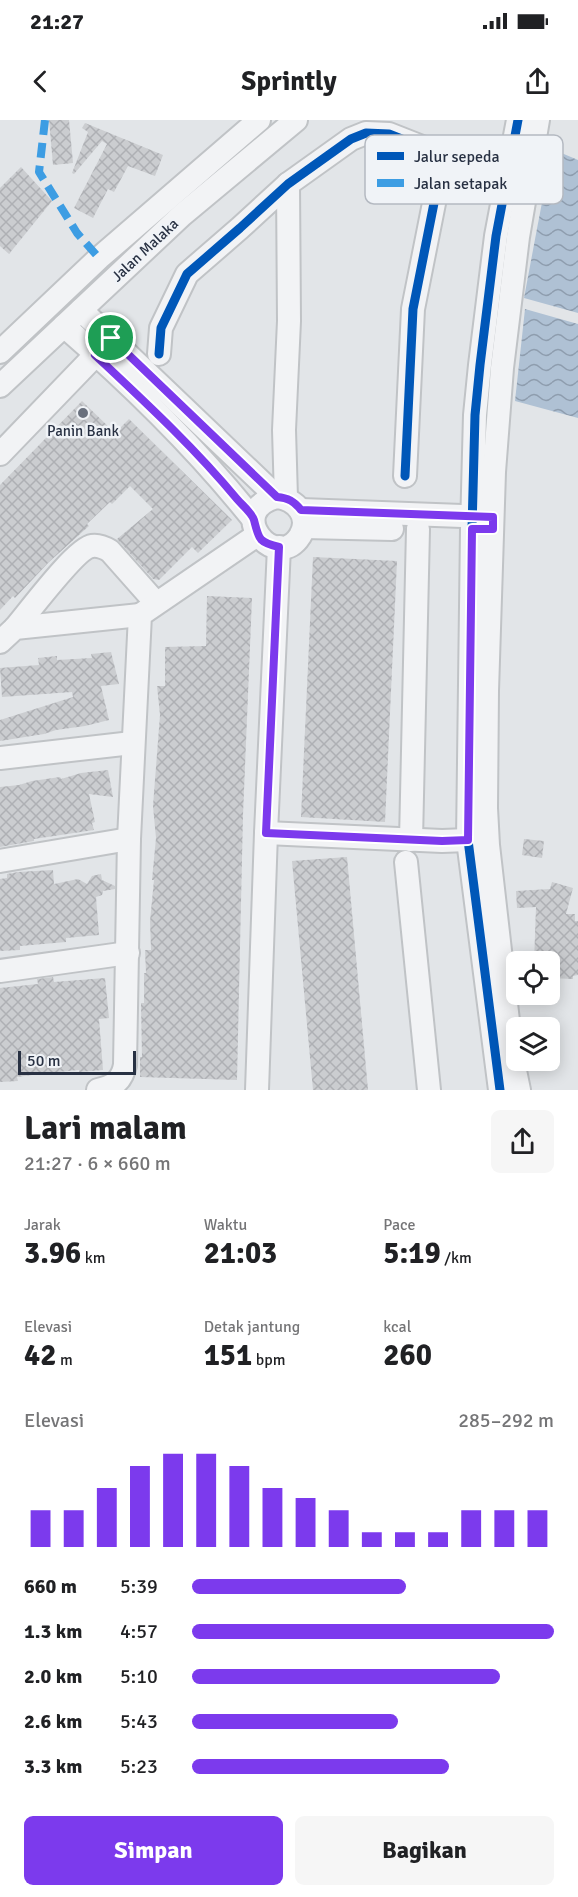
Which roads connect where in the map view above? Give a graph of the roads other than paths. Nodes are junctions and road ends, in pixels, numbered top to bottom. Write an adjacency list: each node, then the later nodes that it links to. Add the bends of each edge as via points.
1 (259, 120): 13 (street, Jalan Malaka)
2 (296, 120): 12 (street, Jalan Malaka, via 182,214)
3 (518, 120): 6 (street)
4 (538, 120): 7 (street)
5 (392, 135): 8 (street, via 366,133 351,139)
6 (515, 135)
7 (535, 135)
8 (288, 184): 14 (street, via 187,274 161,328); 20 (street, via 289,321 284,430)
9 (434, 204): 19 (street, via 413,309)
10 (502, 204): 21 (street, via 480,364)
11 (524, 204): 21 (street, via 506,322 496,449)
12 (89, 333): 15 (street, Jalan Malaka); 16 (street); 17 (street); 18 (street)
13 (2, 345)
14 (159, 354)
15 (0, 386)
16 (218, 441): 18 (street); 20 (street)
17 (0, 454)
18 (202, 459): 23 (street)
19 (405, 476)
20 (292, 508): 22 (street); 23 (street, via 261,504 256,511); 24 (street, via 295,542)
21 (474, 523): 22 (street); 31 (street); 40 (street, via 487,691 488,845)
22 (428, 525): 32 (street)
23 (255, 527): 24 (street, via 266,544); 25 (street)
24 (279, 547): 29 (street)
25 (148, 609): 26 (street); 26 (street, via 110,551 91,546 72,560); 27 (street)
26 (8, 635)
27 (132, 743): 28 (street); 30 (street)
28 (0, 758)
29 (266, 833): 32 (street); 37 (street)
30 (129, 840): 33 (street); 34 (street)
31 (468, 840): 32 (street); 39 (street)
32 (421, 846): 38 (street)
33 (0, 861)
34 (128, 953): 35 (street); 36 (street, via 123,1076 110,1087)
35 (0, 971)
36 (98, 1090)
37 (257, 1090)
38 (429, 1090)
39 (500, 1090)
40 (519, 1090)

